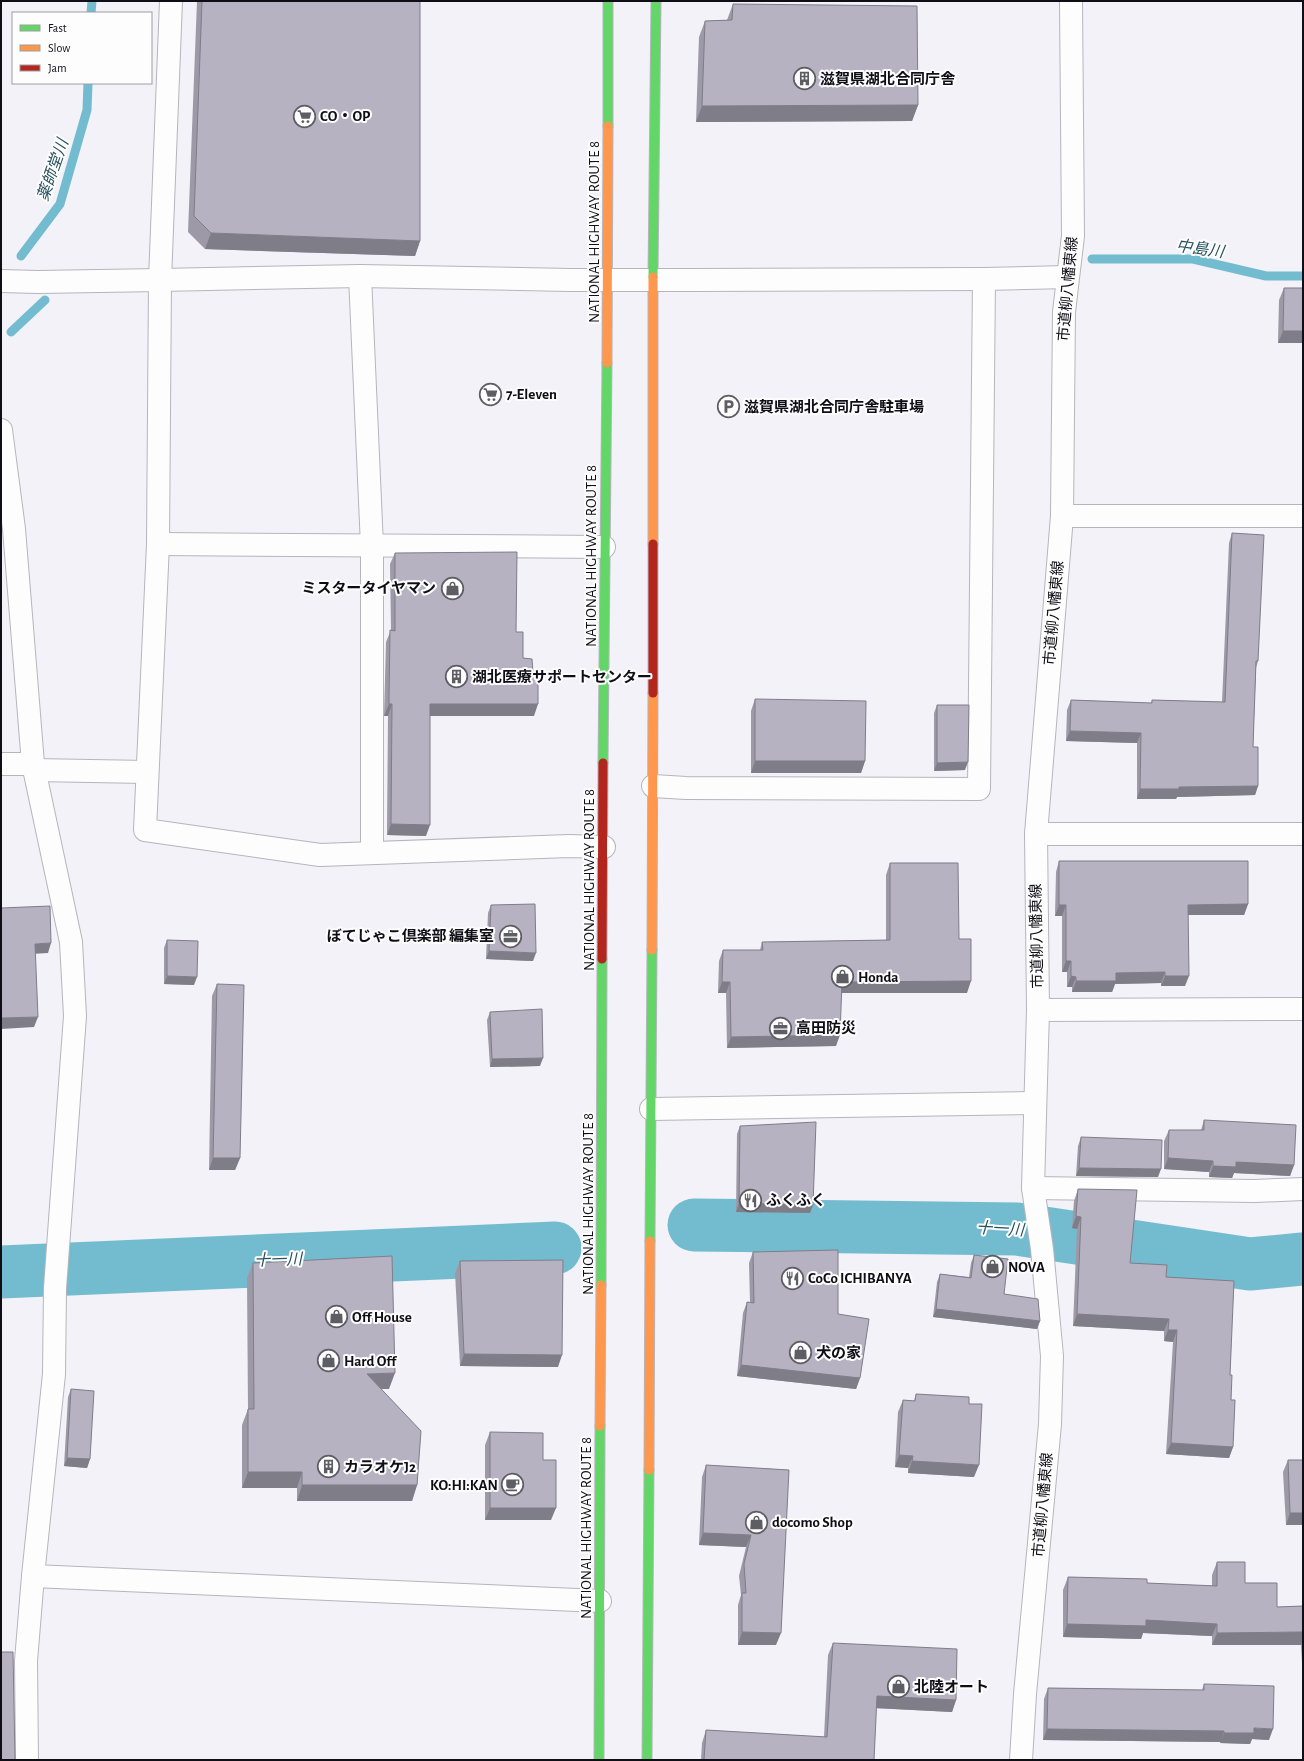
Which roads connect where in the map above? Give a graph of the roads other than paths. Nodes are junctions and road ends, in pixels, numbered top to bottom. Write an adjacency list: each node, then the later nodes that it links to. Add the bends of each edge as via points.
1 (171, 1): 8 (street)
2 (608, 1): 9 (highway, NATIONAL HIGHWAY ROUTE 8)
3 (656, 1): 10 (highway)
4 (1071, 1): 6 (street, 市道柳八幡東線, via 1073,236)
5 (360, 276): 8 (street); 9 (street); 16 (street)
6 (1067, 277): 7 (street); 13 (street, 市道柳八幡東線, via 1064,312)
7 (984, 279): 10 (street); 21 (street, via 979,789)
8 (160, 280): 11 (street); 15 (street)
9 (608, 280): 10 (street); 17 (highway, NATIONAL HIGHWAY ROUTE 8)
10 (653, 280): 21 (highway)
11 (1, 281)
12 (1, 430): 19 (street, via 14,529)
13 (1062, 516): 14 (street); 22 (street, 市道柳八幡東線)
14 (1303, 516)
15 (158, 544): 16 (street); 20 (street)
16 (372, 546): 17 (street); 25 (street)
17 (604, 547): 24 (highway, NATIONAL HIGHWAY ROUTE 8)
18 (1, 764): 19 (street)
19 (33, 767): 20 (street); 32 (street, via 71,942 75,1016 56,1288 54,1374)
20 (147, 772): 25 (street, via 145,830 320,855)
21 (653, 786): 29 (highway)
22 (1036, 834): 23 (street); 27 (street, 市道柳八幡東線)
23 (1303, 834)
24 (604, 847): 25 (street); 33 (highway, NATIONAL HIGHWAY ROUTE 8)
25 (372, 852)
26 (1303, 1009): 27 (street)
27 (1038, 1010): 28 (street, 市道柳八幡東線)
28 (1036, 1103): 29 (street); 30 (street, 市道柳八幡東線)
29 (651, 1109): 36 (highway)
30 (1034, 1188): 31 (street); 37 (street, 市道柳八幡東線, via 1052,1356 1050,1424)
31 (1303, 1190)
32 (33, 1576): 33 (street); 34 (street, via 26,1661)
33 (600, 1601): 35 (highway, NATIONAL HIGHWAY ROUTE 8)
34 (27, 1760)
35 (599, 1760)
36 (647, 1760)
37 (1021, 1760)

